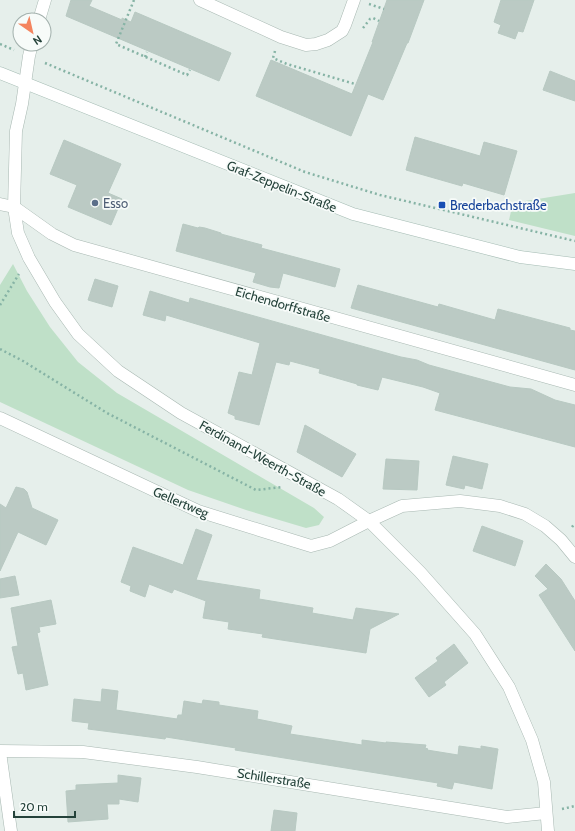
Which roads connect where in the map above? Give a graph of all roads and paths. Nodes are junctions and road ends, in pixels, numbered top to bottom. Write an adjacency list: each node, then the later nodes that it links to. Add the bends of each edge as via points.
1 (44, 0): 5 (street)
2 (134, 0): 11 (path, via 116,44)
3 (200, 0): 6 (street)
4 (354, 0): 6 (street, via 342,30 328,40 306,44)
5 (41, 12)
6 (281, 37): 15 (path, via 273,58 279,62)
7 (0, 44): 10 (path)
8 (30, 52): 10 (street, Ferdinand-Weerth-Straße)
9 (147, 52): 11 (path)
10 (29, 56): 14 (street, Ferdinand-Weerth-Straße); 18 (path, via 305,172 380,195)
11 (145, 57): 12 (path, via 187,75)
12 (190, 70)
13 (0, 73): 14 (street, Graf-Zeppelin-Straße)
14 (24, 84): 17 (street, Ferdinand-Weerth-Straße, via 16,131); 19 (street, Graf-Zeppelin-Straße, via 353,214 520,258)
15 (355, 84)
16 (0, 204): 17 (street, Eichendorffstraße)
17 (14, 207): 23 (street, Eichendorffstraße, via 52,234 74,245); 25 (street, Ferdinand-Weerth-Straße, via 18,233 29,258 78,334 118,371 181,413)
18 (575, 241)
19 (575, 264)
20 (14, 281): 21 (path)
21 (0, 305)
22 (0, 349): 25 (path, via 24,361 107,413 256,490 281,487)
23 (575, 385)
24 (0, 418): 26 (street, Gellertweg, via 198,511 311,546 330,542)
25 (294, 475): 26 (street, Ferdinand-Weerth-Straße, via 338,499)
26 (369, 521): 27 (street, Gellertweg, via 402,506 460,501 500,506 525,514 546,526); 31 (street, Ferdinand-Weerth-Straße, via 420,572 475,634 509,687 532,740 544,782)
27 (575, 557)
28 (0, 751): 31 (street, Schillerstraße, via 83,752 197,766 507,817); 32 (street)
29 (575, 806): 30 (path)
30 (569, 807)
31 (546, 813): 33 (street, Ferdinand-Weerth-Straße)
32 (11, 831)
33 (548, 831)

